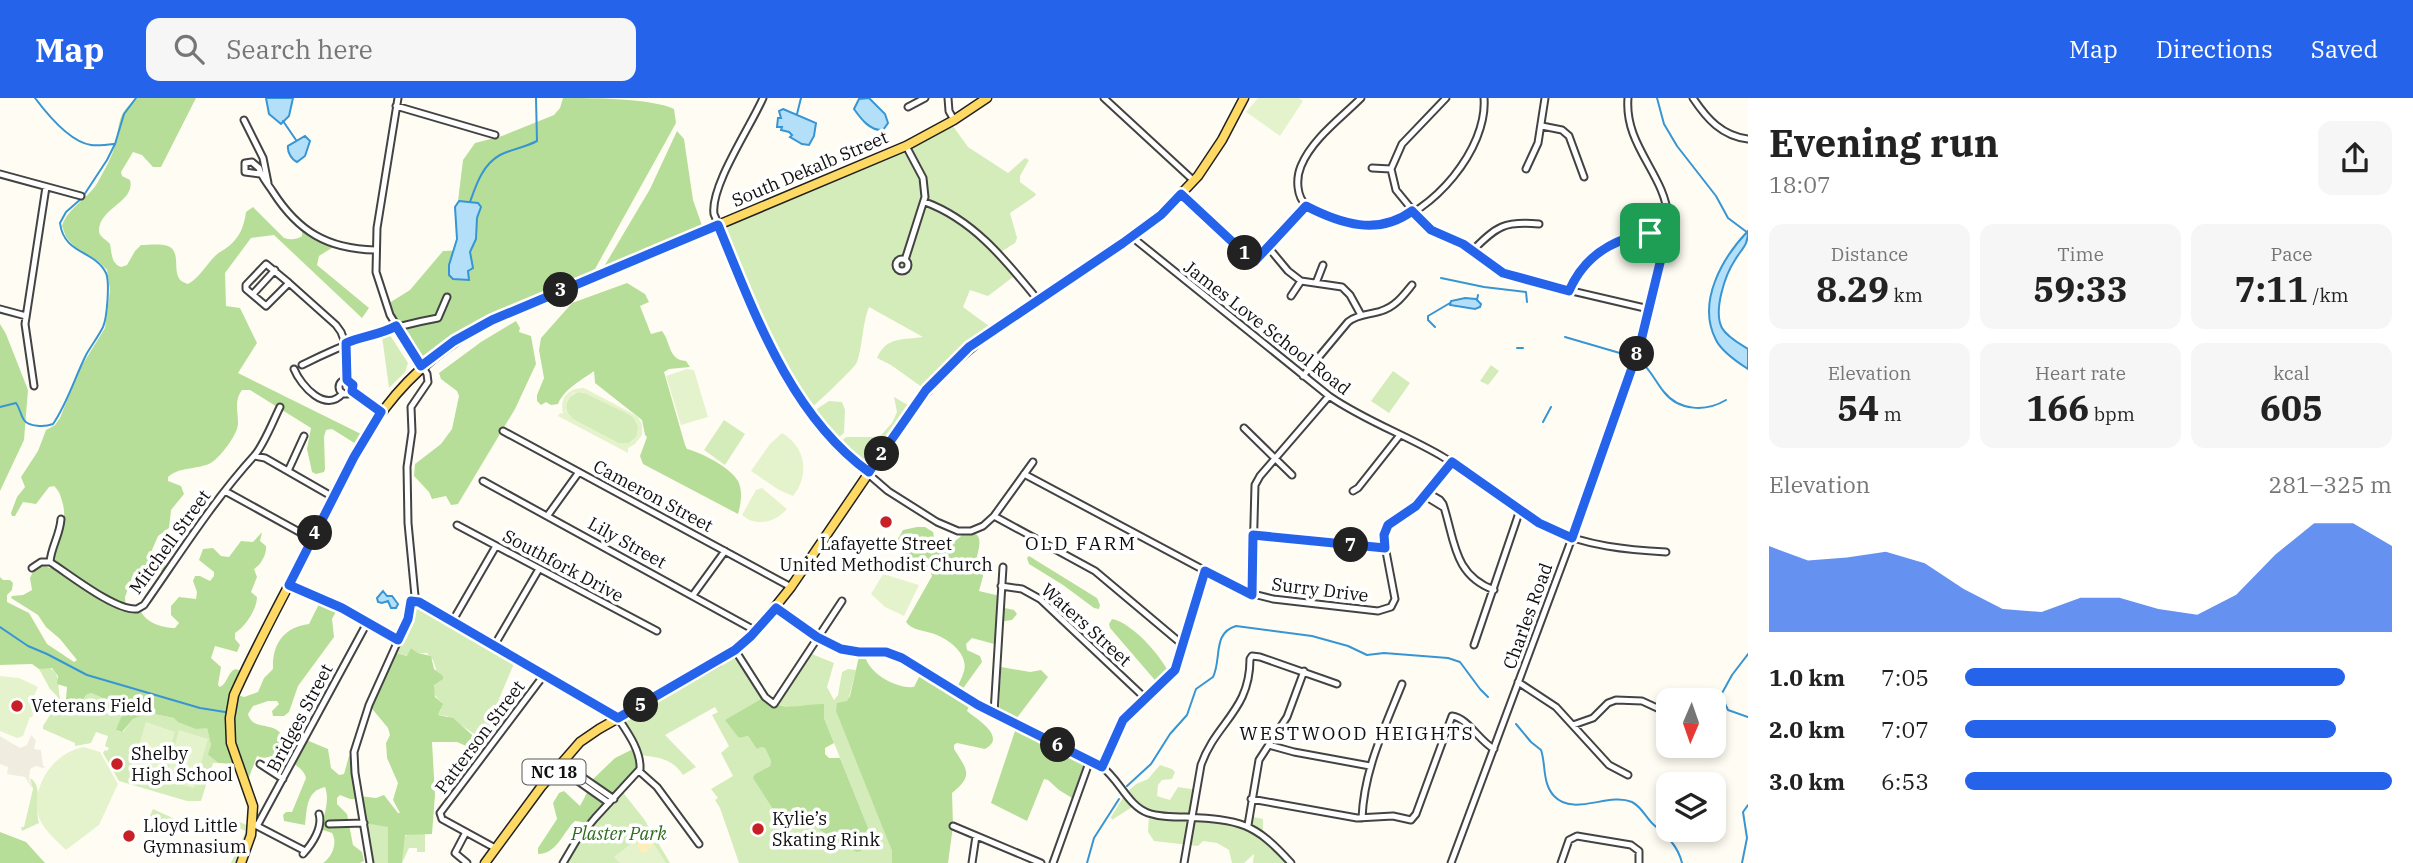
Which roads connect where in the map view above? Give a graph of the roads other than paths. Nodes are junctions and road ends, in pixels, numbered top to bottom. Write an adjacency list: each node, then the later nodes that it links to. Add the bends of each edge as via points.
1 (398, 98): 14 (street)
2 (763, 98): 37 (street, via 718,188 713,209)
3 (925, 98): 15 (street)
4 (948, 98): 17 (street)
5 (987, 98): 17 (main road, South Dekalb Street)
6 (1104, 98): 28 (street)
7 (1244, 98): 28 (main road, NC 18)
8 (1362, 98): 34 (street, via 1307,155 1298,191)
9 (1446, 98): 23 (street, via 1402,144)
10 (1484, 98): 35 (street, via 1479,135 1468,156 1442,190)
11 (1545, 98): 18 (street)
12 (1628, 98): 38 (street, Charles Road, via 1634,138 1666,206)
13 (1693, 98): 20 (street, via 1720,129)
14 (396, 106): 19 (street); 41 (street)
15 (908, 107)
16 (244, 120): 29 (street, via 263,158)
17 (954, 120): 21 (main road, South Dekalb Street)
18 (1542, 126): 24 (street); 27 (street, via 1569,136)
19 (495, 135)
20 (1748, 139)
21 (906, 146): 33 (street, via 923,178); 37 (main road, South Dekalb Street)
22 (1372, 168): 23 (street)
23 (1391, 169): 35 (street, via 1396,190)
24 (1526, 169)
25 (0, 174): 30 (street)
26 (260, 174): 29 (street)
27 (1584, 177)
28 (1194, 181): 31 (main road, NC 18)
29 (268, 183): 41 (street, via 303,229 324,240)
30 (46, 187): 32 (street); 58 (street)
31 (1181, 194): 39 (main road, NC 18); 40 (street, via 1254,262)
32 (81, 196)
33 (925, 202): 43 (street); 54 (street, via 942,208 986,239)
34 (1306, 206): 35 (street, via 1340,222 1371,226 1402,219); 40 (street)
35 (1412, 211): 42 (street, via 1431,230)
36 (1539, 224): 42 (street, via 1501,226)
37 (718, 225): 62 (main road, South Dekalb Street, via 492,320); 82 (street, via 777,362 836,446)
38 (1667, 234): 50 (street, via 1643,234 1614,243 1578,271); 56 (street, Charles Road)
39 (1132, 237): 54 (main road, NC 18); 64 (street, James Love School Road)
40 (1268, 247): 46 (street)
41 (375, 250): 59 (street, via 378,281)
42 (1472, 251): 50 (street, via 1503,273)
43 (905, 260)
44 (1323, 265): 48 (street)
45 (275, 270): 47 (street); 51 (street); 51 (street, via 266,264 246,285)
46 (1301, 281): 48 (street); 52 (street)
47 (289, 283): 51 (street, via 268,306); 60 (street, via 336,325)
48 (1316, 283): 57 (street, via 1342,287)
49 (1412, 285): 57 (street, via 1391,306)
50 (1569, 291): 56 (street)
51 (253, 295)
52 (1292, 296)
53 (447, 297): 59 (street, via 438,318)
54 (1038, 300): 82 (main road, NC 18, via 969,347 942,373)
55 (0, 309): 58 (street)
56 (1649, 309): 96 (street, Charles Road)
57 (1361, 314): 64 (street, via 1348,322)
58 (26, 316): 66 (street)
59 (396, 326): 60 (street); 62 (street)
60 (346, 343): 61 (street); 65 (street)
61 (302, 365)
62 (421, 366): 71 (main road, South Dekalb Street); 113 (street, via 428,382 411,407 407,481)
63 (294, 369): 68 (street, via 303,387 317,396 330,400)
64 (1303, 376): 69 (street, James Love School Road)
65 (347, 380): 67 (street); 68 (street, via 340,385)
66 (34, 386)
67 (352, 391): 68 (street); 71 (street)
68 (342, 393)
69 (1329, 396): 74 (street, James Love School Road); 77 (street)
70 (280, 407): 76 (street, Mitchell Street)
71 (381, 412): 89 (main road, South Dekalb Street)
72 (1244, 428): 77 (street)
73 (503, 430): 81 (street, Cameron Street)
74 (1399, 435): 79 (street, James Love School Road); 87 (street)
75 (304, 436): 80 (street)
76 (254, 456): 80 (street); 86 (street, Mitchell Street)
77 (1275, 458): 84 (street); 95 (street, via 1255,485)
78 (1033, 462): 83 (street)
79 (1452, 462): 88 (street); 90 (street, James Love School Road)
80 (288, 471): 89 (street)
81 (579, 472): 91 (street); 100 (street, Cameron Street)
82 (869, 472): 92 (street, via 900,500 950,528 971,531); 109 (main road, NC 18)
83 (1024, 474): 92 (street); 106 (street, Surry Drive)
84 (1292, 475)
85 (483, 481): 91 (street, Lily Street)
86 (225, 491): 97 (street); 102 (street, Mitchell Street, via 137,610 121,607)
87 (1353, 491)
88 (1426, 495): 99 (street, via 1388,525); 110 (street, via 1440,500 1462,566 1474,580)
89 (333, 497): 97 (main road, South Dekalb Street)
90 (1520, 510): 96 (street, James Love School Road); 110 (street)
91 (548, 515): 111 (street, Lily Street)
92 (994, 516): 122 (street, via 1095,571)
93 (61, 519): 102 (street)
94 (457, 525): 98 (street, Southfork Drive)
95 (1253, 535): 99 (street); 112 (street)
96 (1572, 538): 101 (street, James Love School Road); 128 (street, Charles Road)
97 (312, 539): 107 (main road, South Dekalb Street)
98 (496, 546): 105 (street, Southfork Drive); 116 (street)
99 (1385, 548): 112 (street, Surry Drive, via 1396,593 1391,607 1372,611)
100 (725, 551): 109 (street, Cameron Street); 111 (street)
101 (1667, 552)
102 (50, 562): 104 (street)
103 (1003, 567): 108 (street)
104 (32, 568)
105 (539, 569): 118 (street, Southfork Drive); 124 (street)
106 (1205, 571): 112 (street, Surry Drive); 122 (street)
107 (289, 585): 117 (street); 153 (main road, South Dekalb Street, via 238,687 230,719 232,743 251,796)
108 (1001, 586): 131 (street, Waters Street, via 1022,589 1040,599); 133 (street)
109 (791, 587): 115 (main road, NC 18)
110 (1494, 590): 123 (street)
111 (693, 595): 119 (street, Lily Street)
112 (1252, 595)
113 (413, 600): 116 (street); 121 (street)
114 (842, 601): 120 (street)
115 (776, 608): 119 (main road, NC 18); 120 (street)
116 (452, 622): 124 (street)
117 (367, 623): 121 (street); 145 (street, Bridges Street)
118 (657, 631)
119 (757, 631): 125 (main road, NC 18)
120 (817, 637): 125 (street, via 774,704); 133 (street, via 849,650 897,655)
121 (398, 640): 151 (street, via 355,747)
122 (1183, 645): 131 (street, via 1171,675)
123 (1474, 645)
124 (494, 646): 127 (street)
125 (735, 650): 134 (main road, NC 18)
126 (1304, 671): 129 (street); 136 (street, via 1292,707); 149 (street, via 1252,656 1240,704 1205,755)
127 (544, 675): 134 (street); 156 (street, Patterson Street, via 440,813)
128 (1518, 682): 135 (street, via 1556,707); 137 (street, Charles Road)
129 (1337, 684)
130 (1402, 684): 141 (street)
131 (1145, 698): 142 (street, via 1123,720)
132 (1656, 707): 135 (street, via 1642,701 1616,701 1593,718)
133 (994, 713): 138 (street)
134 (618, 718): 140 (main road, NC 18, via 580,742); 143 (street, via 638,755)
135 (1573, 725): 144 (street, via 1609,765)
136 (1269, 745): 141 (street); 146 (street, via 1259,760)
137 (1494, 749): 150 (street, via 1461,718 1452,716 1411,820); 170 (street, Charles Road)
138 (1090, 760): 142 (street); 167 (street)
139 (260, 764): 145 (street)
140 (560, 765): 147 (street); 159 (main road, NC 18)
141 (1370, 766): 150 (street)
142 (1102, 767): 149 (street, via 1142,810)
143 (639, 771): 147 (street); 158 (street, via 657,787)
144 (1628, 775)
145 (283, 779): 153 (street, Bridges Street)
146 (1251, 799): 150 (street); 154 (street)
147 (611, 801): 164 (street)
148 (319, 814): 153 (street, via 317,832 304,852)
149 (1192, 817): 154 (street); 168 (street)
150 (1362, 818)
151 (364, 823): 152 (street); 161 (street)
152 (329, 824)
153 (255, 825): 160 (main road, South Dekalb Street)
154 (1248, 825): 169 (street)
155 (953, 826): 157 (street)
156 (466, 832): 159 (street); 162 (street, via 455,853)
157 (976, 836): 165 (street); 166 (street)
158 (699, 844)
159 (495, 848): 163 (main road, NC 18)
160 (241, 863)
161 (370, 863)
162 (467, 863)
163 (485, 863)
164 (563, 863)
165 (972, 863)
166 (1041, 863)
167 (1053, 863)
168 (1184, 863)
169 (1291, 863)
170 (1451, 863)
171 (1561, 863): 172 (street, via 1569,840 1577,836 1636,848)
172 (1639, 863)

